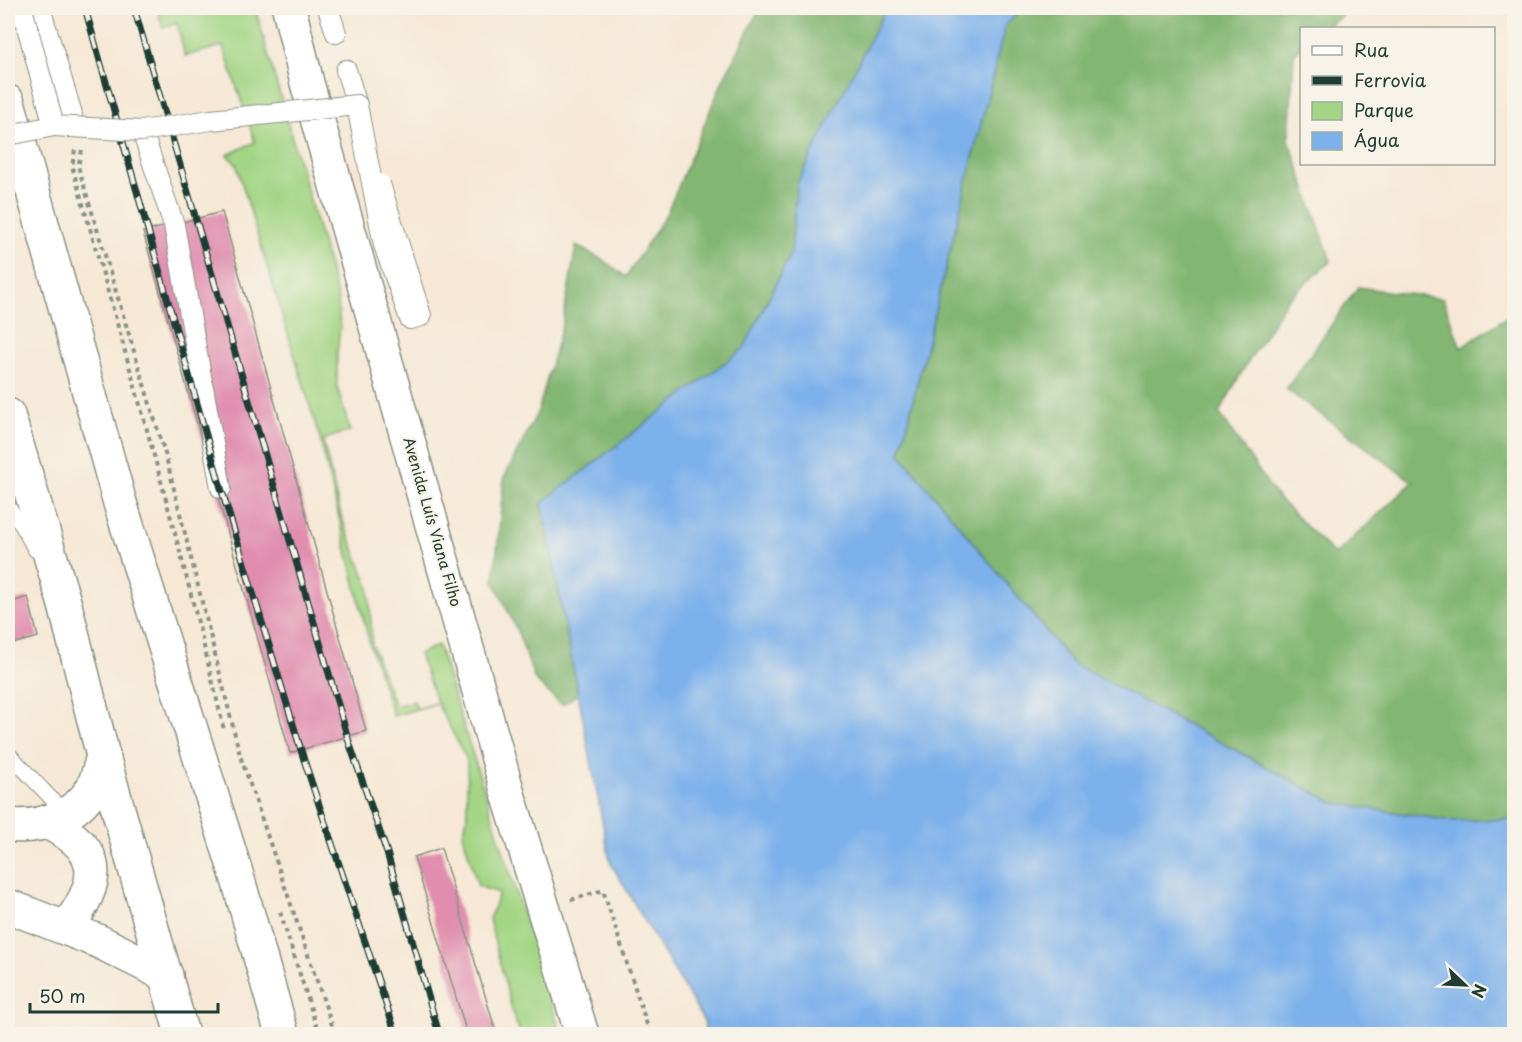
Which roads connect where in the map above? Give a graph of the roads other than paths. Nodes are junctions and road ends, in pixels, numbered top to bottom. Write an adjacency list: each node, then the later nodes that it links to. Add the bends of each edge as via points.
1 (22, 8): 10 (street, bridge)
2 (40, 8): 9 (street)
3 (289, 8): 27 (main road, Avenida Luís Viana Filho, via 509,797)
4 (328, 8): 5 (street)
5 (336, 33)
6 (346, 70): 8 (street)
7 (8, 102): 26 (main road, via 120,503 237,876)
8 (357, 105): 11 (street, bridge); 13 (street, bridge, via 384,245 410,319 421,316)
9 (72, 114)
10 (54, 126): 11 (street, bridge); 12 (street, bridge)
11 (142, 131): 15 (street, via 174,225)
12 (8, 135)
13 (380, 183)
14 (8, 415): 17 (main road)
15 (221, 488)
16 (8, 506): 17 (lane)
17 (65, 605): 19 (main road)
18 (8, 753): 20 (lane)
19 (103, 756): 20 (main road, via 93,787 85,798); 24 (main road)
20 (56, 818): 21 (main road); 23 (main road, via 86,851 93,874 84,902)
21 (8, 825)
22 (8, 906): 23 (main road)
23 (66, 928): 24 (main road)
24 (166, 975): 25 (main road)
25 (182, 1035)
26 (282, 1035)
27 (582, 1035)

